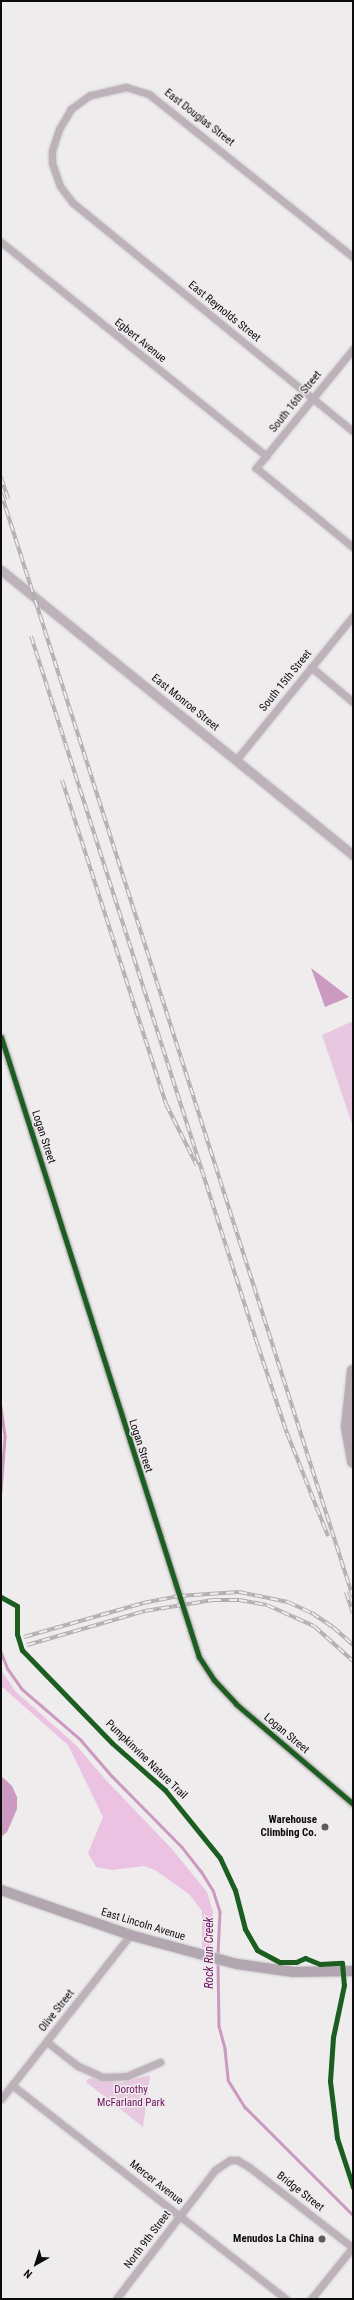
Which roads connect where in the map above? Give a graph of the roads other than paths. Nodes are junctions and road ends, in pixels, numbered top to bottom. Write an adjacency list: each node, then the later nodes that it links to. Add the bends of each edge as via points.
1 (80, 210): 3 (street, East Douglas Street, via 60,186 54,169 52,151 59,129 71,109 90,95 113,88 137,89 167,106); 5 (street, East Reynolds Street)
2 (1, 242): 7 (street, Egbert Avenue)
3 (353, 257)
4 (353, 349): 5 (street, South 16th Street)
5 (313, 398): 6 (street, East Reynolds Street); 7 (street, South 16th Street)
6 (353, 431)
7 (266, 456): 8 (street, South 16th Street, via 256,468)
8 (353, 547)
9 (1, 570): 13 (street, East Monroe Street)
10 (353, 616): 11 (street, South 15th Street)
11 (311, 667): 12 (street); 13 (street, South 15th Street)
12 (353, 702)
13 (236, 760): 14 (street, East Monroe Street)
14 (353, 855)
15 (1, 1037): 18 (street, Logan Street, via 199,1657 214,1680 236,1704)
16 (353, 1371): 17 (highway, via 347,1427)
17 (353, 1461)
18 (353, 1804)
19 (1, 1890): 20 (main road, East Lincoln Avenue)
20 (130, 1935): 21 (main road, East Lincoln Avenue, via 237,1964 293,1972); 22 (street, Olive Street)
21 (353, 1971)
22 (47, 2042): 23 (street, via 78,2066 103,2077 127,2076); 24 (street, Olive Street)
23 (160, 2062)
24 (12, 2085): 25 (street, Olive Street); 27 (street, Mercer Avenue)
25 (1, 2100)
26 (230, 2160): 27 (street, North 9th Street, via 215,2170); 28 (street, Bridge Street, via 237,2160 249,2167)
27 (180, 2216): 29 (street, North 9th Street); 30 (street, Mercer Avenue)
28 (353, 2248): 31 (street)
29 (116, 2299)
30 (286, 2299)
31 (311, 2299)

